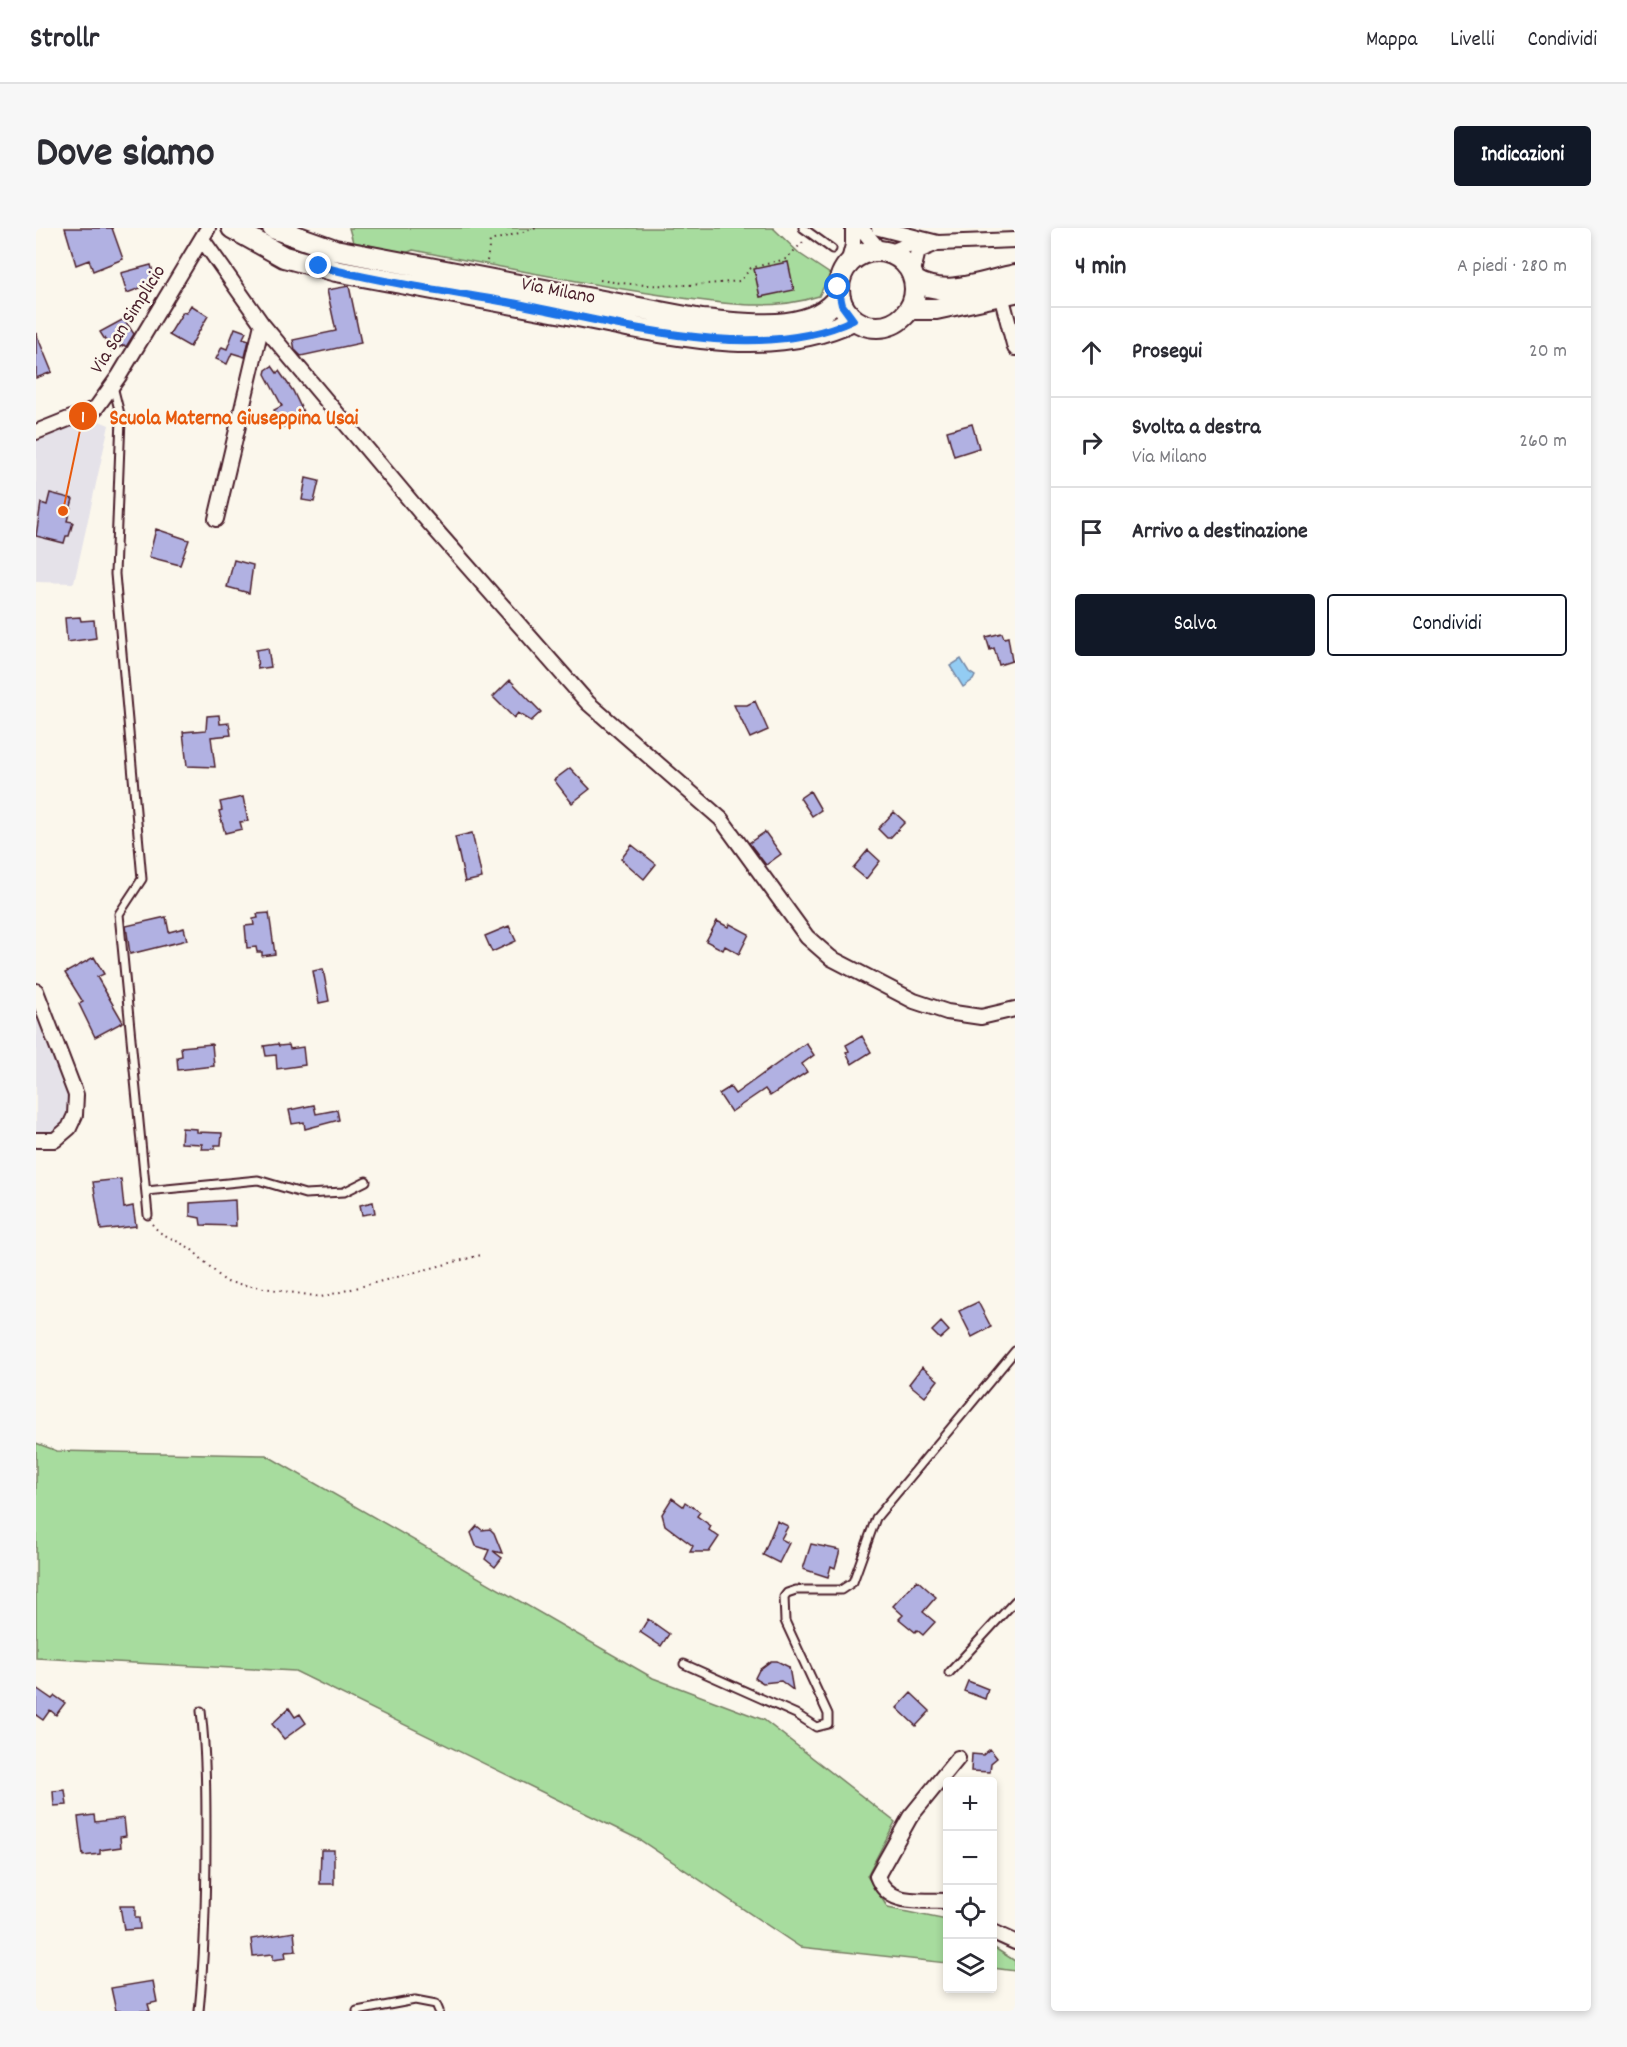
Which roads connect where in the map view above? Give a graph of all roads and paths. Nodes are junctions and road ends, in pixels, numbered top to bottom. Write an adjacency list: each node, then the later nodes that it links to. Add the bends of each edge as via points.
1 (232, 228): 23 (main road, Via Milano, via 284,256 336,271 701,338 783,339 831,330)
2 (273, 228): 21 (main road, Via Milano, via 335,250 702,320 792,321 824,311)
3 (537, 228): 15 (path, via 490,241)
4 (803, 228): 9 (lane)
5 (853, 228): 16 (street)
6 (861, 228): 14 (street)
7 (879, 228): 10 (street)
8 (205, 233): 24 (street); 26 (street, Via San Simplicio)
9 (811, 234): 13 (lane); 19 (path, via 786,259 751,268 740,281 628,285)
10 (922, 239): 12 (street); 14 (street)
11 (1015, 240): 12 (street)
12 (938, 243): 18 (street, via 918,251)
13 (832, 249)
14 (884, 252): 16 (main road, via 868,252); 18 (main road, via 900,259)
15 (486, 264)
16 (848, 264): 21 (main road, via 840,279)
17 (1015, 275): 18 (main road, via 948,290 936,290)
18 (913, 278): 22 (main road, via 914,300)
19 (600, 280)
20 (1008, 293): 22 (main road, via 936,309); 25 (street)
21 (839, 296): 23 (main road)
22 (910, 309): 23 (main road, via 902,319 878,328)
23 (853, 320)
24 (262, 324): 28 (street); 30 (street, via 419,512 588,703 721,819 807,937 841,963 914,1001 947,1012 981,1017)
25 (1015, 348)
26 (113, 384): 27 (street, Via San Simplicio, via 96,408); 33 (lane, via 121,418 115,574 142,879 119,914)
27 (36, 432)
28 (216, 519)
29 (36, 991): 31 (street, via 76,1095 75,1115 69,1128 55,1140)
30 (1015, 1009)
31 (36, 1140)
32 (366, 1182): 33 (lane, via 344,1192 305,1194 258,1180)
33 (146, 1191): 34 (lane)
34 (148, 1215): 35 (path, via 159,1232 190,1248 226,1282 321,1297)
35 (481, 1255)
36 (1015, 1352): 38 (lane, via 876,1518 853,1582 841,1590 796,1590 784,1597 785,1621 828,1714 828,1724 816,1727 796,1714)
37 (1015, 1602): 39 (lane)
38 (684, 1664)
39 (949, 1673)
40 (201, 1711): 45 (lane, via 205,1747 206,1923)
41 (958, 1758): 42 (street, via 910,1817 877,1876 881,1887 903,1901)
42 (943, 1902)
43 (997, 1934): 44 (street)
44 (1015, 1942)
45 (198, 2011)
46 (357, 2011): 47 (lane, via 415,2000 436,2004)
47 (439, 2011)

